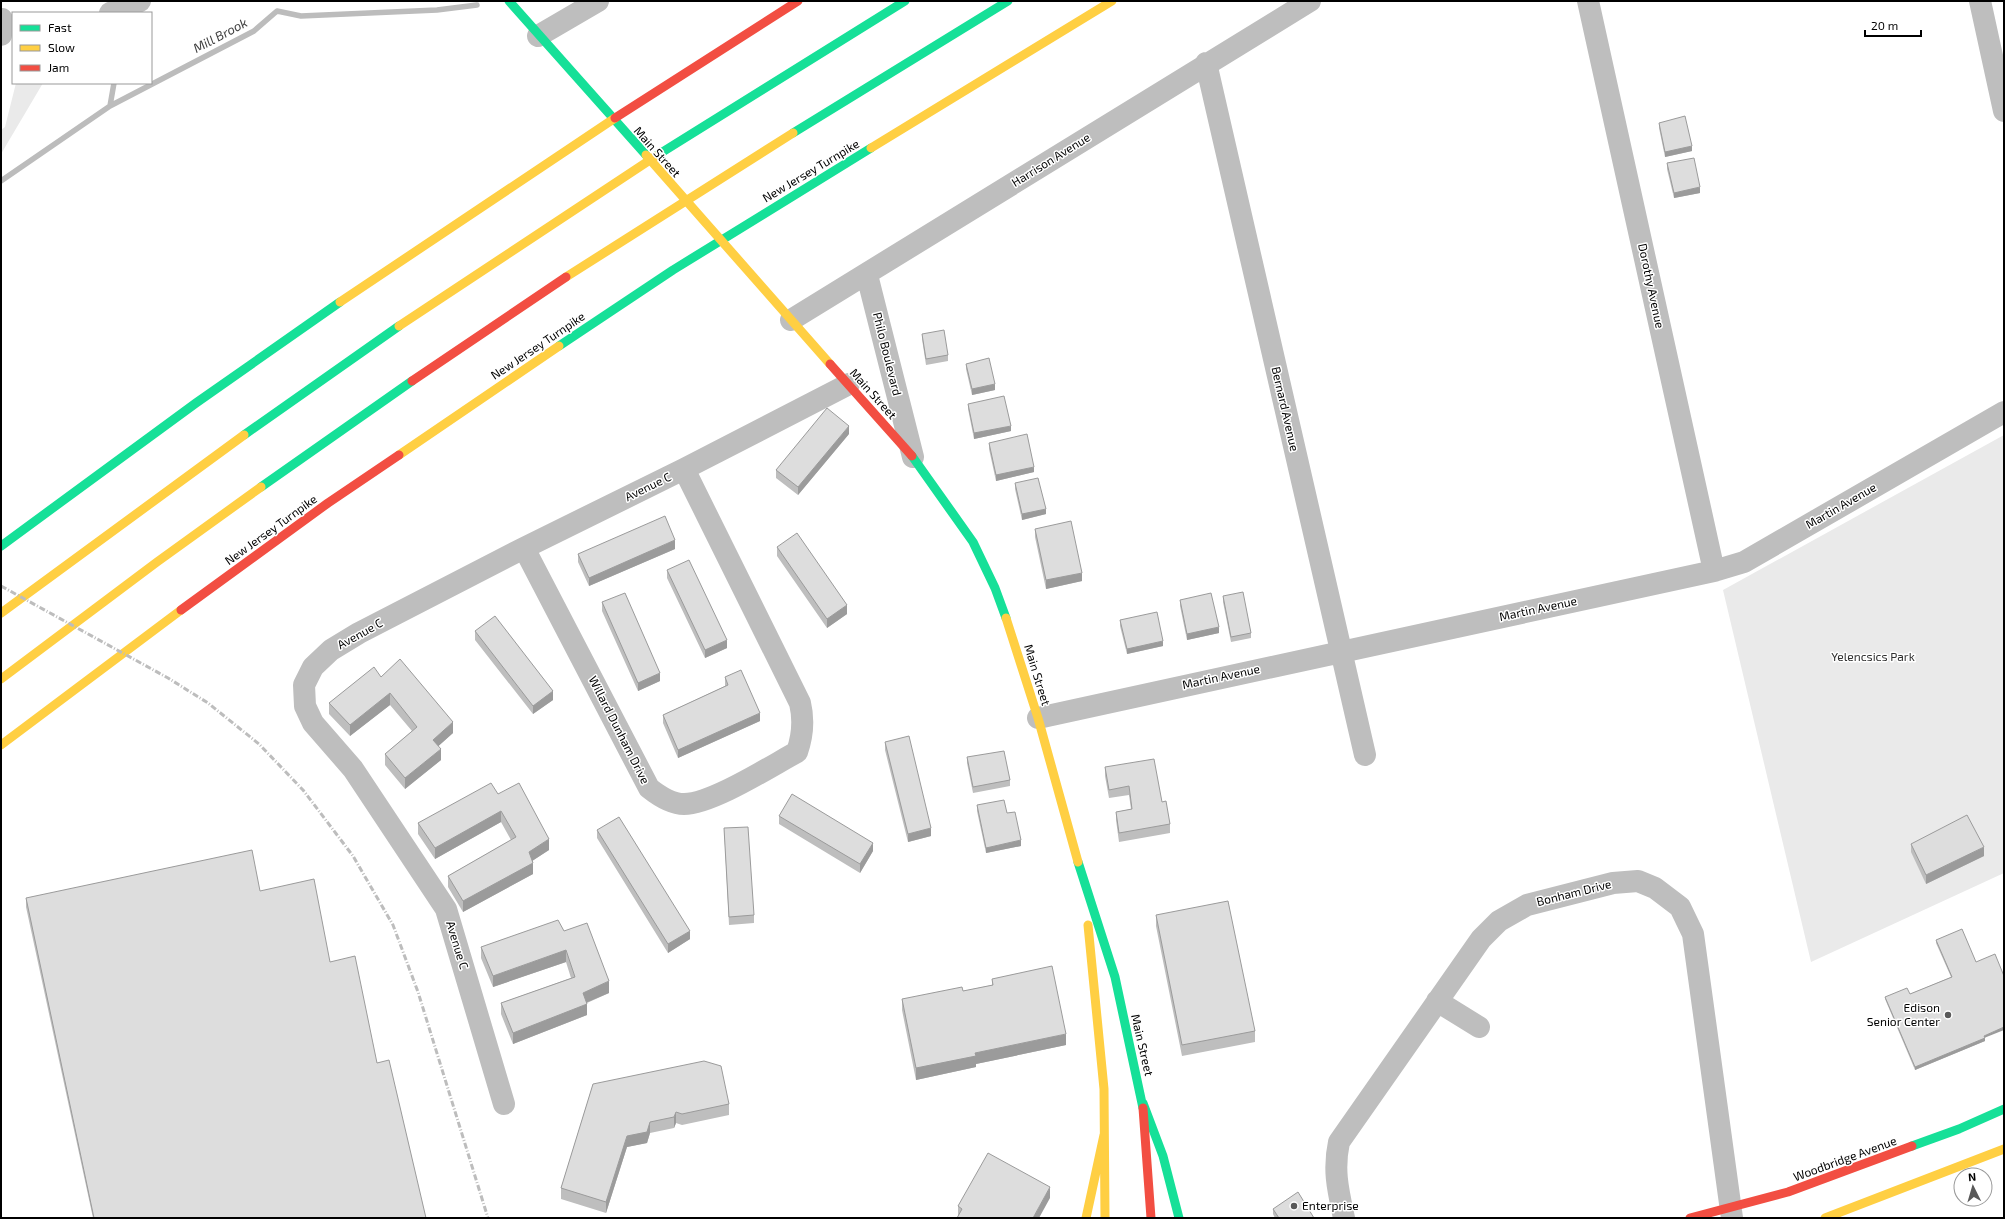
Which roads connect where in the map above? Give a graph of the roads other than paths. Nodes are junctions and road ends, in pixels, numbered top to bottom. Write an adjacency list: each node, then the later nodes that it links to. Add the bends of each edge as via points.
1 (140, 1): 11 (street)
2 (509, 1): 12 (main road, Main Street)
3 (598, 1): 12 (street)
4 (798, 1): 21 (main road, via 375,277 206,395)
5 (906, 1): 24 (main road, via 603,190 412,317 234,442)
6 (1008, 1): 26 (main road, via 638,230 444,360 277,475 122,587)
7 (1112, 1): 28 (main road, New Jersey Turnpike, via 673,270 328,503)
8 (1310, 1): 13 (street, Harrison Avenue)
9 (1588, 1): 23 (street, Dorothy Avenue)
10 (1980, 1): 14 (street)
11 (112, 12)
12 (538, 36): 16 (main road, Main Street)
13 (1206, 63): 15 (street, Harrison Avenue); 25 (street, Bernard Avenue)
14 (2004, 111)
15 (867, 275): 16 (street, Harrison Avenue); 19 (street, Philo Boulevard)
16 (791, 320): 17 (main road, Main Street)
17 (849, 384): 19 (main road, Main Street); 20 (street, Avenue C)
18 (2004, 412): 23 (street, Martin Avenue, via 1744,562)
19 (913, 457): 27 (main road, Main Street, via 976,548 995,588)
20 (684, 469): 22 (street, Avenue C); 22 (street, Willard Dunham Drive, via 800,703 803,715 802,739 797,752 707,800 684,804 664,800 649,788)
21 (1, 546)
22 (524, 548): 34 (street, Avenue C, via 331,650 313,667 304,685 305,706 313,723 353,769 446,909)
23 (1714, 571): 25 (street, Martin Avenue)
24 (1, 613)
25 (1340, 651): 27 (street, Martin Avenue); 29 (street, Bernard Avenue)
26 (1, 679)
27 (1038, 718): 30 (main road, Main Street)
28 (1, 745)
29 (1365, 755)
30 (1084, 882): 33 (main road, Main Street, via 1115,976); 36 (main road, Main Street, via 1104,1089)
31 (1437, 1001): 32 (street); 38 (street, Bonham Drive, via 1481,939 1499,921 1527,905 1613,883 1638,881 1655,888 1680,908 1693,934); 43 (street, Bonham Drive, via 1338,1142 1335,1176)
32 (1479, 1027)
33 (1143, 1103): 41 (main road, Main Street); 42 (main road, via 1163,1156)
34 (504, 1104)
35 (2004, 1109): 38 (main road, Woodbridge Avenue, via 1959,1129)
36 (1104, 1135): 39 (main road); 40 (main road, Main Street)
37 (2004, 1149): 45 (main road)
38 (1731, 1212): 44 (main road, Woodbridge Avenue)
39 (1086, 1218)
40 (1105, 1218)
41 (1151, 1218)
42 (1179, 1218)
43 (1344, 1218)
44 (1690, 1218)
45 (1825, 1218)

